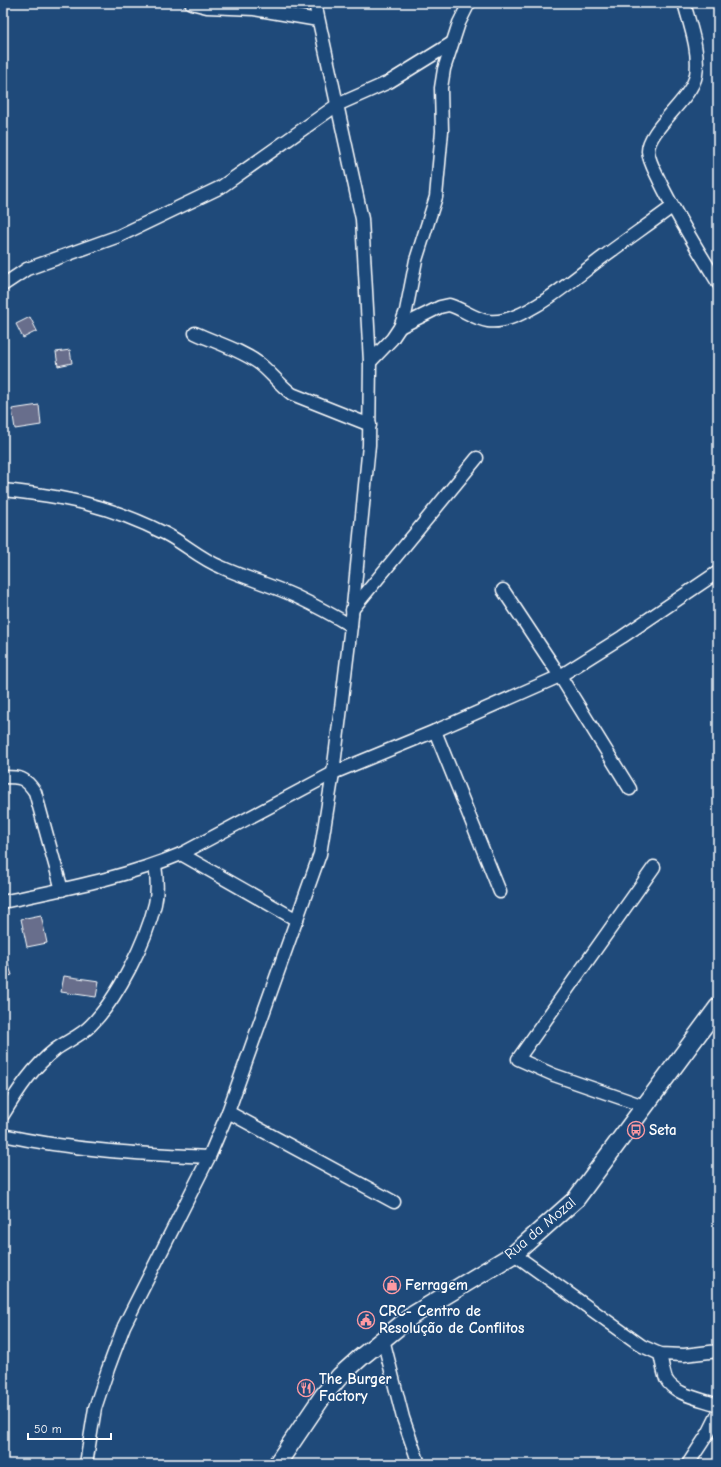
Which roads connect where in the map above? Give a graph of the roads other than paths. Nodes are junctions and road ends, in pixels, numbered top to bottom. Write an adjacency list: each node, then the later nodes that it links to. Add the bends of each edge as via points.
1 (191, 3): 5 (street, via 207,7 254,9)
2 (315, 3): 5 (street)
3 (469, 3): 6 (street)
4 (684, 3): 8 (street, via 697,58 696,75 692,86 655,135 648,152)
5 (318, 20): 7 (street)
6 (452, 43): 7 (street, via 389,82); 11 (street, via 441,88 442,131 436,197 416,260 406,311)
7 (338, 105): 10 (street, via 221,187 119,236 27,269); 13 (street, via 362,219)
8 (672, 207): 9 (street); 11 (street, via 565,286 523,313 506,320 489,321 476,318 449,305)
9 (718, 282)
10 (3, 285)
11 (400, 327): 13 (street)
12 (196, 333): 14 (street, via 260,364 292,394)
13 (370, 362): 14 (street)
14 (370, 425): 19 (street)
15 (477, 458): 19 (street)
16 (3, 490): 20 (street, via 91,503 122,514 168,535 220,567 294,595)
17 (718, 572): 21 (street)
18 (503, 590): 21 (street)
19 (352, 610): 20 (street)
20 (351, 626): 23 (street)
21 (560, 676): 22 (street); 25 (street)
22 (435, 731): 23 (street); 30 (street)
23 (332, 773): 26 (street); 32 (street, via 320,854)
24 (3, 777): 29 (street, via 19,777 29,783 35,792)
25 (630, 789)
26 (181, 854): 27 (street); 32 (street)
27 (155, 865): 29 (street); 36 (street, via 155,903 147,930 126,974 97,1019 33,1069)
28 (654, 867): 34 (street, via 518,1059 554,1075)
29 (62, 890): 31 (street)
30 (500, 892)
31 (3, 902)
32 (297, 920): 35 (street)
33 (718, 1007): 34 (main road, Rua da Mozal)
34 (644, 1106): 40 (main road, Rua da Mozal, via 576,1199)
35 (228, 1112): 38 (street); 39 (street)
36 (3, 1115)
37 (3, 1135): 38 (street, via 60,1146 118,1153)
38 (208, 1157): 47 (street, via 124,1326 95,1408)
39 (394, 1202)
40 (514, 1254): 41 (main road, Rua da Mozal, via 413,1315); 43 (street, via 642,1346)
41 (382, 1339): 48 (main road, Rua da Mozal, via 340,1376 323,1396); 49 (street, via 403,1418)
42 (718, 1351): 43 (street, via 684,1355)
43 (660, 1354): 44 (street, via 670,1385 676,1390)
44 (718, 1405)
45 (718, 1414): 46 (street)
46 (713, 1433): 50 (street)
47 (86, 1464)
48 (277, 1464)
49 (419, 1464)
50 (688, 1464)

